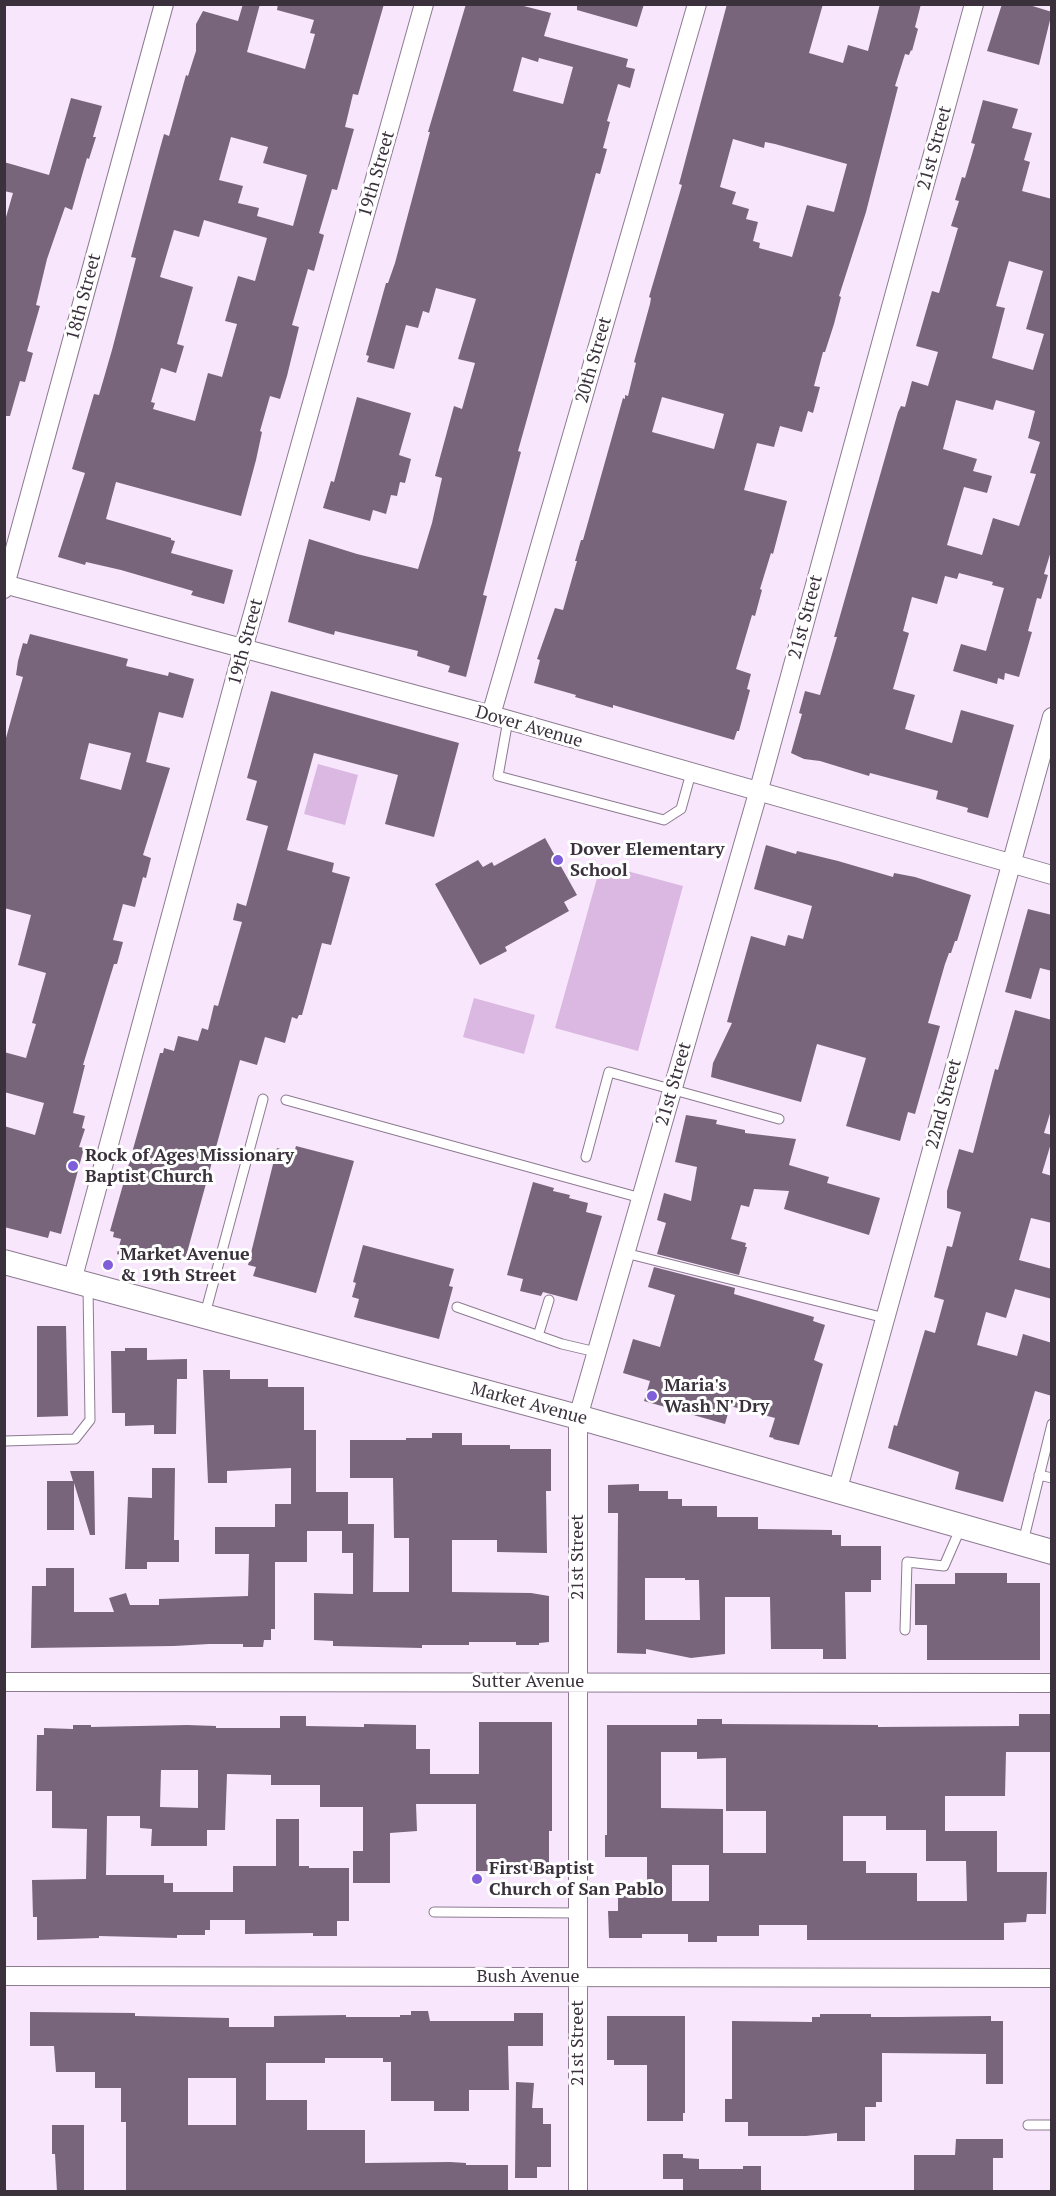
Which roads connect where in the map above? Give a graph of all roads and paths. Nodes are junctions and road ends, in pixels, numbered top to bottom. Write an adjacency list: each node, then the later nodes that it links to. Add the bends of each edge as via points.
1 (164, 4): 5 (street, 18th Street)
2 (424, 4): 6 (street, 19th Street)
3 (697, 4): 8 (street, 20th Street)
4 (974, 4): 10 (street, 21st Street)
5 (5, 586): 6 (street, Dover Avenue)
6 (243, 649): 8 (street, Dover Avenue); 21 (street, 19th Street)
7 (1052, 717): 11 (street, 22nd Street)
8 (499, 718): 9 (street, Dover Avenue); 9 (lane, via 498,776 664,820 681,809)
9 (691, 773): 10 (street, Dover Avenue)
10 (758, 793): 11 (street, Dover Avenue); 13 (street, 21st Street)
11 (1010, 865): 12 (street, Dover Avenue); 25 (street, 22nd Street)
12 (1052, 876)
13 (673, 1088): 16 (lane); 17 (lane, via 609,1072); 18 (street, 21st Street)
14 (263, 1099): 24 (lane)
15 (286, 1100): 18 (lane)
16 (779, 1119)
17 (586, 1157)
18 (641, 1198): 19 (street, 21st Street)
19 (625, 1253): 25 (lane); 27 (street, 21st Street)
20 (4, 1262): 21 (street, Market Avenue)
21 (80, 1283): 24 (street, Market Avenue); 30 (lane, via 90,1420 75,1439)
22 (549, 1300): 26 (lane)
23 (457, 1307): 26 (lane)
24 (204, 1317): 28 (street, Market Avenue)
25 (885, 1318): 33 (street, 22nd Street)
26 (538, 1336): 27 (lane)
27 (596, 1352): 28 (street, 21st Street)
28 (578, 1417): 33 (street, Market Avenue); 39 (street, 21st Street)
29 (1052, 1424): 31 (lane)
30 (4, 1441)
31 (1039, 1475): 32 (lane); 35 (lane)
32 (1052, 1478)
33 (837, 1492): 34 (street, Market Avenue)
34 (961, 1527): 35 (street, Market Avenue); 37 (lane, via 944,1566 907,1562)
35 (1022, 1545): 36 (street, Market Avenue)
36 (1052, 1552)
37 (905, 1630)
38 (4, 1682): 39 (street, Sutter Avenue)
39 (578, 1683): 40 (street, Sutter Avenue); 42 (street, 21st Street)
40 (1052, 1683)
41 (434, 1912): 42 (lane)
42 (578, 1913): 44 (street, 21st Street)
43 (4, 1976): 44 (street, Bush Avenue)
44 (578, 1977): 45 (street, Bush Avenue); 48 (street, 21st Street)
45 (1052, 1978)
46 (1028, 2125): 47 (lane)
47 (1052, 2125)
48 (578, 2192)

